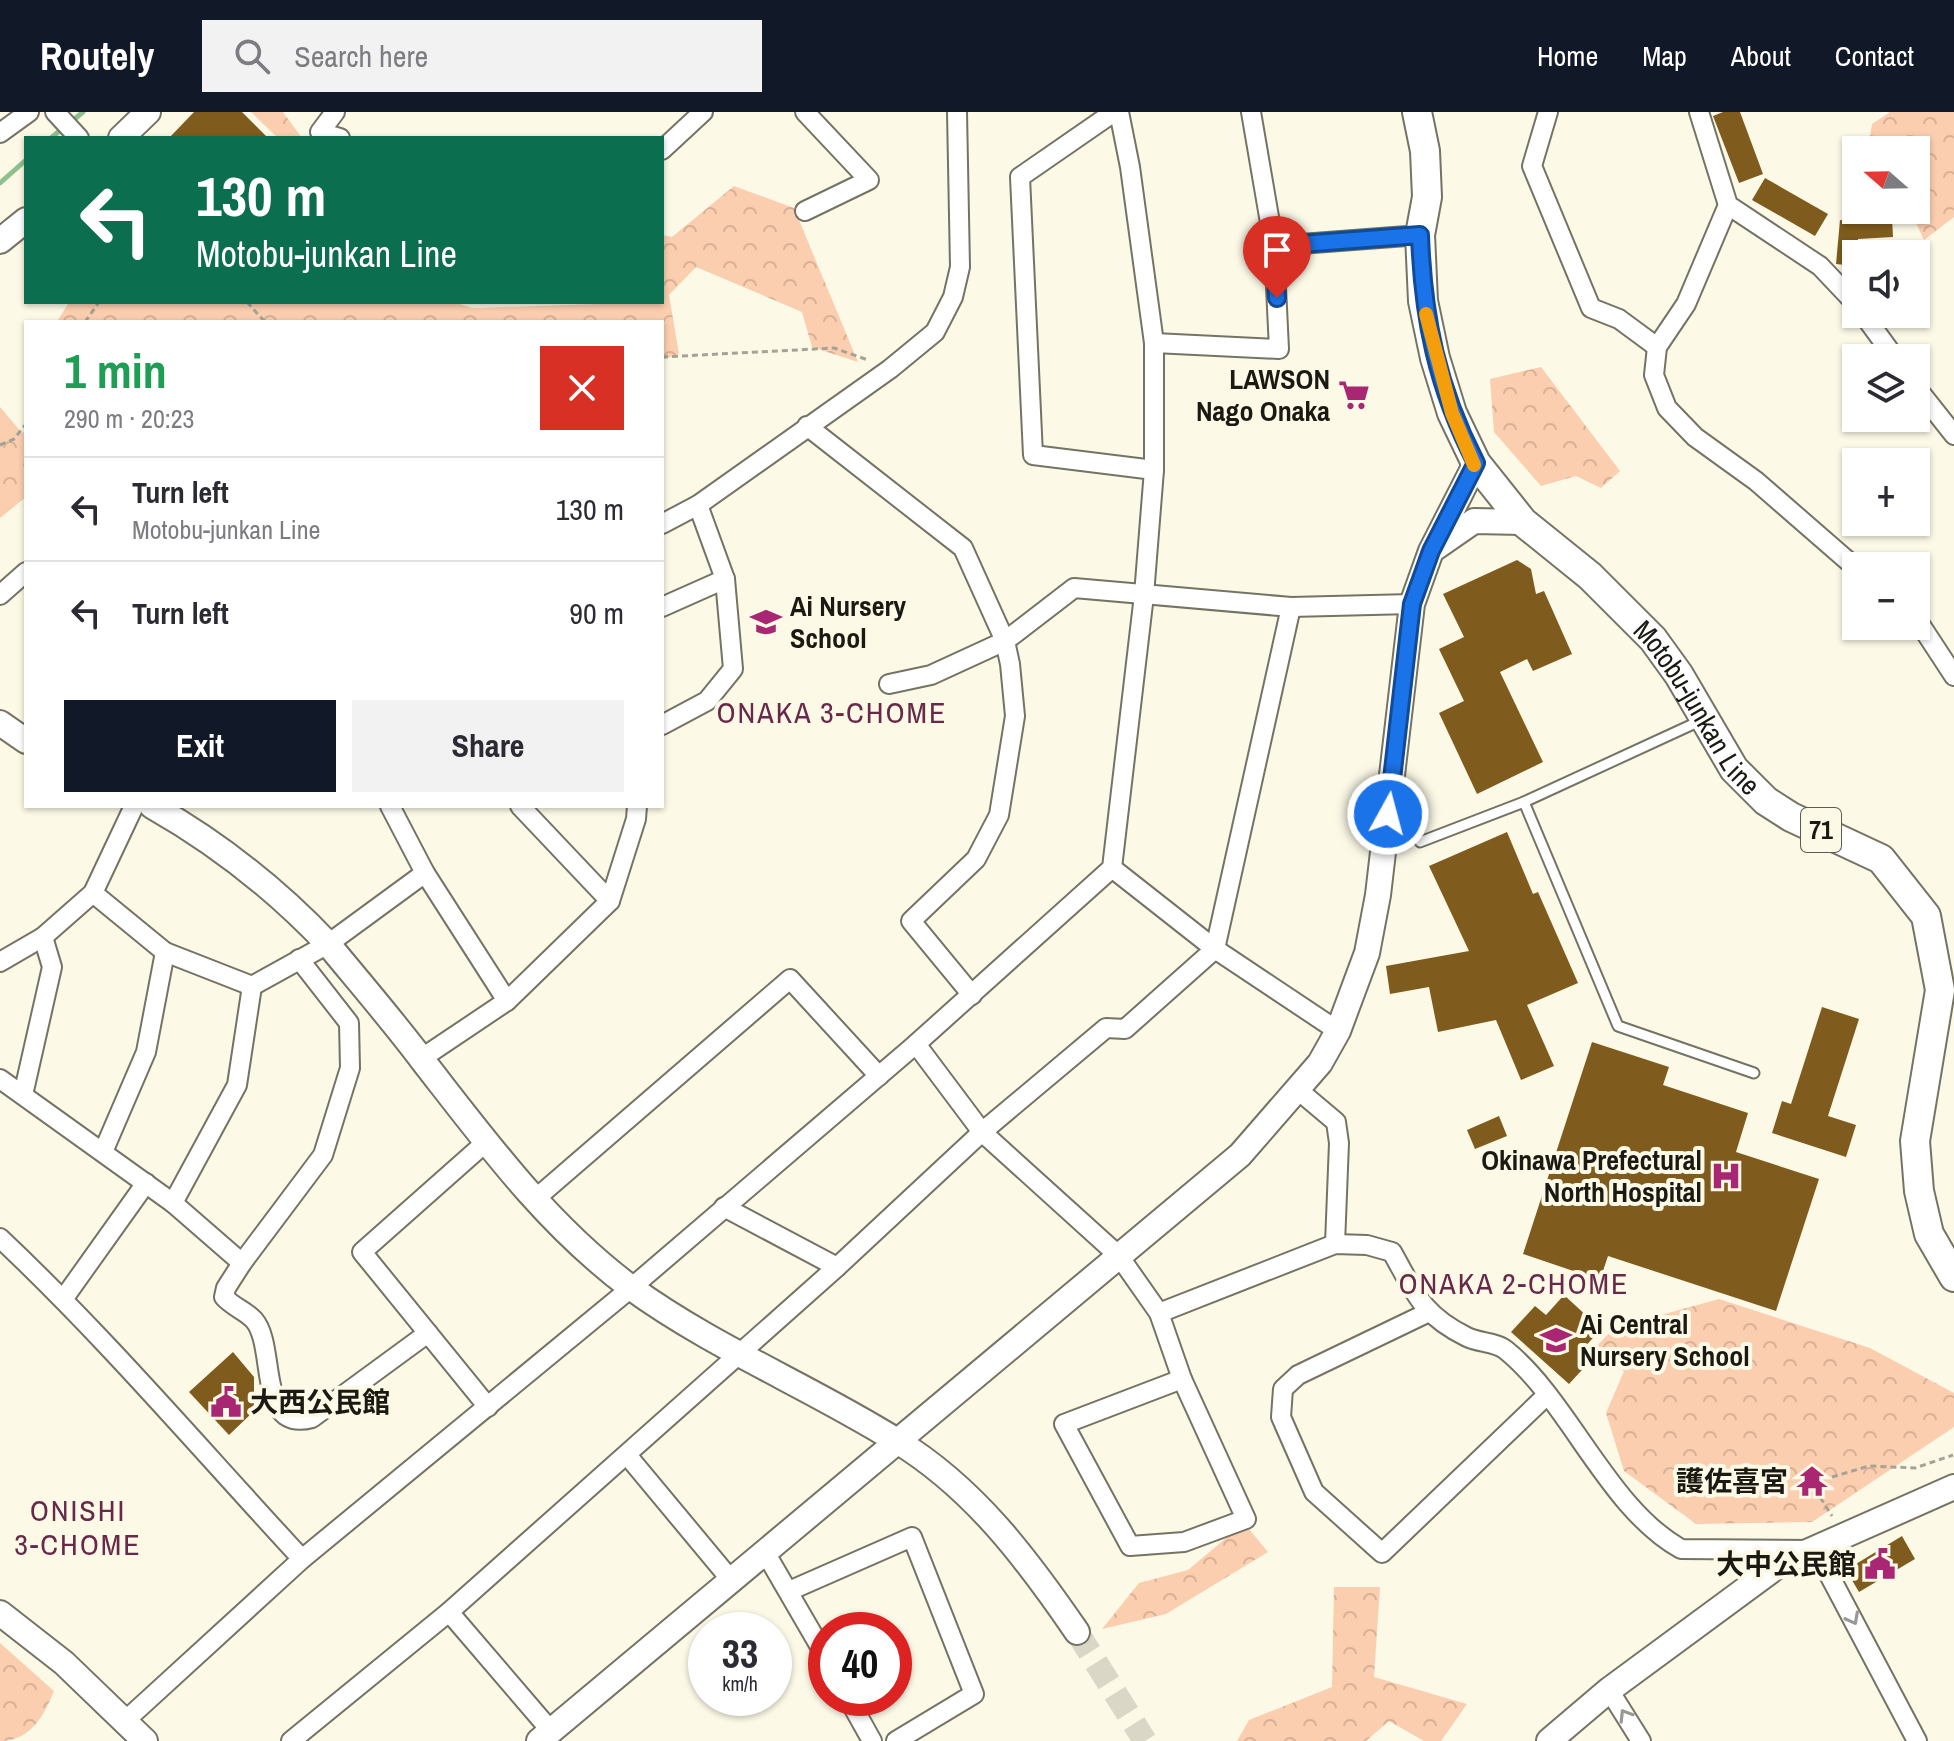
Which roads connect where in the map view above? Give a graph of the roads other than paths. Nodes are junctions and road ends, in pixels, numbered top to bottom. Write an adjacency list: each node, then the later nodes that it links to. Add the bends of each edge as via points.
1 (29, 112): 13 (street)
2 (148, 112): 15 (street)
3 (335, 112): 16 (street, via 320,132)
4 (703, 112): 17 (street)
5 (805, 112): 19 (street, via 869,180)
6 (957, 112): 28 (street, via 960,267 953,297 935,332)
7 (1117, 112): 25 (street, via 1130,167); 31 (street, via 1020,177 1033,455)
8 (1251, 112): 23 (street)
9 (1417, 112): 21 (main road, Motobu-junkan Line / 71, via 1427,197)
10 (1548, 112): 26 (street, via 1532,166 1591,308 1619,319)
11 (1699, 112): 18 (street)
12 (57, 114): 14 (street)
13 (0, 133)
14 (77, 136)
15 (123, 136)
16 (333, 136)
17 (664, 148)
18 (1728, 205): 24 (street, via 1820,266); 26 (street, via 1686,304)
19 (805, 211)
20 (24, 222): 22 (street)
21 (1420, 235): 23 (street); 30 (main road, Motobu-junkan Line / 71, via 1423,301 1435,358 1452,413)
22 (0, 241)
23 (1274, 246): 25 (street, via 1279,349)
24 (1842, 289)
25 (1154, 343): 31 (street)
26 (1657, 347): 36 (street, via 1654,375 1667,408 1695,437 1756,481)
27 (1930, 405): 29 (street)
28 (807, 426): 32 (street); 45 (street, via 963,548)
29 (1954, 435)
30 (1476, 463): 33 (main road, Motobu-junkan Line / 71); 35 (street)
31 (1154, 470): 40 (street)
32 (698, 505): 34 (street); 38 (street)
33 (1523, 522): 35 (street, via 1474,521); 48 (main road, Motobu-junkan Line / 71, via 1590,576 1653,639)
34 (664, 523)
35 (1431, 551): 41 (street)
36 (1842, 556)
37 (24, 574): 39 (street)
38 (725, 579): 42 (street); 49 (street, via 733,669 707,701)
39 (0, 595)
40 (1144, 595): 43 (street); 45 (street, via 1074,588); 57 (street)
41 (1412, 604): 43 (street); 70 (street, via 1378,895 1367,953)
42 (664, 606)
43 (1291, 607): 63 (street)
44 (1930, 639): 46 (street)
45 (1005, 641): 47 (street, via 931,675); 68 (street, via 1015,716 999,815 976,859 911,921)
46 (1954, 676)
47 (889, 684)
48 (1702, 720): 50 (lane); 90 (main road, Motobu-junkan Line / 71, via 1734,769 1766,801 1881,859 1926,916 1940,990 1915,1141 1929,1234)
49 (664, 724)
50 (1524, 802): 56 (lane); 73 (lane, via 1618,1026)
51 (133, 808): 59 (street)
52 (156, 808): 62 (street, via 258,875)
53 (391, 808): 58 (street)
54 (522, 808): 60 (street)
55 (637, 808): 60 (street)
56 (1420, 842)
57 (1112, 868): 63 (street); 68 (street)
58 (425, 873): 62 (street); 69 (street)
59 (93, 893): 61 (street); 64 (street)
60 (610, 901): 69 (street)
61 (43, 937): 66 (street); 77 (street, via 52,967)
62 (328, 944): 65 (street); 72 (street)
63 (1215, 949): 70 (street); 78 (street, via 1125,1029 1106,1028)
64 (165, 952): 67 (street); 80 (street, via 146,1052)
65 (299, 959): 67 (street); 88 (street, via 349,1023 350,1068 323,1155)
66 (0, 962)
67 (252, 986): 83 (street, via 237,1085)
68 (972, 995): 71 (street)
69 (507, 1001): 72 (street)
70 (1338, 1031): 76 (street)
71 (916, 1044): 74 (street); 78 (street)
72 (422, 1058): 79 (street)
73 (1754, 1073)
74 (879, 1076): 82 (street, via 790,979); 84 (street)
75 (0, 1079): 77 (street)
76 (1298, 1090): 86 (street, via 1336,1122); 87 (street, via 1240,1155)
77 (23, 1095): 80 (street)
78 (982, 1132): 87 (street); 89 (street)
79 (485, 1143): 82 (street); 95 (street, via 362,1252)
80 (103, 1152): 81 (street)
81 (146, 1183): 83 (street); 92 (street)
82 (534, 1200): 91 (street)
83 (173, 1203): 88 (street)
84 (724, 1207): 89 (street); 91 (street)
85 (0, 1238): 92 (street)
86 (1335, 1244): 93 (street); 94 (street, via 1392,1252)
87 (1119, 1256): 93 (street); 100 (street)
88 (242, 1263): 95 (street, via 224,1297 254,1320 275,1403 287,1418 312,1418)
89 (837, 1267): 96 (street)
90 (1954, 1277)
91 (631, 1288): 96 (street); 99 (street)
92 (64, 1298): 105 (street)
93 (1159, 1313): 97 (street)
94 (1427, 1313): 98 (street, via 1469,1338 1505,1349); 98 (street, via 1298,1375 1283,1389 1281,1417 1314,1492 1382,1553)
95 (428, 1333): 99 (street)
96 (738, 1357): 100 (street); 101 (street)
97 (1182, 1379): 97 (street, via 1246,1519 1184,1542 1130,1546 1064,1424)
98 (1547, 1395): 103 (street, via 1598,1467 1663,1539 1681,1549)
99 (488, 1407): 105 (street)
100 (897, 1441): 104 (street); 111 (street, via 949,1480 1010,1539)
101 (627, 1455): 106 (street); 108 (street)
102 (1954, 1487): 103 (street)
103 (1816, 1550): 112 (street, via 1752,1582); 122 (street, one-way to 122)
104 (765, 1552): 106 (street); 107 (street)
105 (302, 1559): 114 (street)
106 (731, 1580): 115 (street)
107 (789, 1591): 110 (street); 119 (street, via 912,1537 974,1694)
108 (449, 1612): 115 (street); 117 (street)
109 (0, 1613): 114 (street)
110 (808, 1625)
111 (1077, 1632)
112 (1609, 1690): 120 (street); 121 (street, one-way to 112)
113 (858, 1716): 118 (street)
114 (126, 1720): 116 (street)
115 (545, 1736)
116 (145, 1741)
117 (291, 1741)
118 (872, 1741)
119 (896, 1741)
120 (1549, 1741)
121 (1641, 1741)
122 (1917, 1741)

